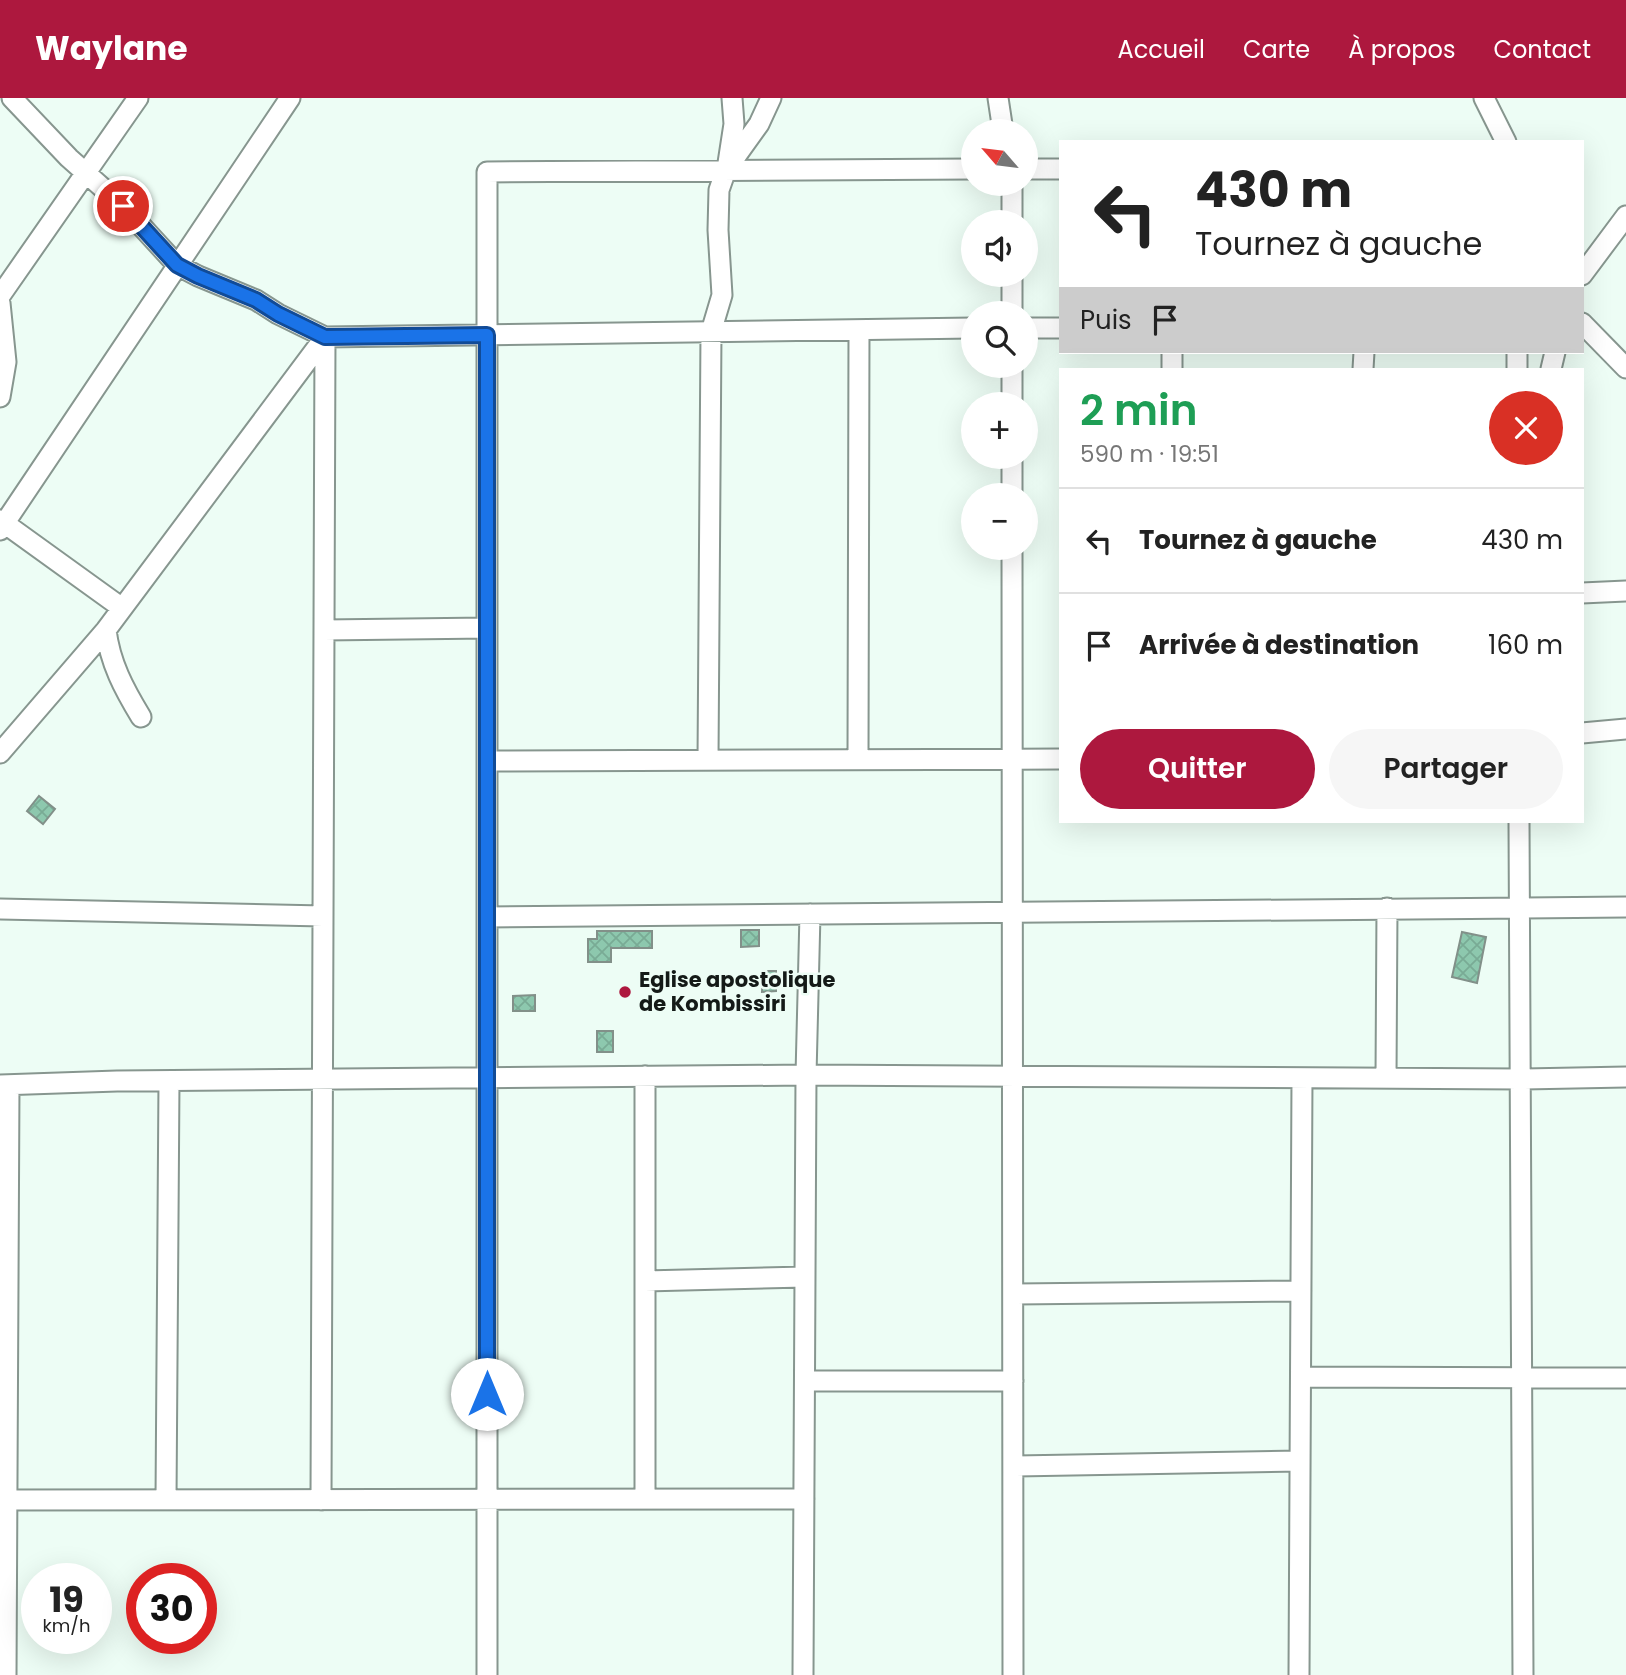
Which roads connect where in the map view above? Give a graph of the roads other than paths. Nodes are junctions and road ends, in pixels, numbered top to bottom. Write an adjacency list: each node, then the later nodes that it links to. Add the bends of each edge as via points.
1 (12, 98): 14 (street)
2 (138, 98): 14 (street)
3 (290, 98): 16 (street)
4 (732, 98): 13 (street, via 734,124)
5 (771, 98): 13 (street, via 759,124)
6 (998, 98): 8 (street)
7 (1486, 99): 9 (street)
8 (1001, 119)
9 (1505, 140)
10 (961, 169): 13 (street)
11 (1038, 169): 12 (street)
12 (1059, 169)
13 (726, 170): 25 (street, via 719,190 722,295); 26 (street, via 487,172)
14 (86, 173): 16 (street); 18 (street)
15 (1626, 216): 17 (street)
16 (177, 265): 27 (street); 31 (street)
17 (1584, 272)
18 (0, 296)
19 (0, 303): 29 (street, via 6,362)
20 (1584, 325): 28 (street)
21 (961, 328): 24 (street)
22 (1038, 328): 23 (street)
23 (1059, 328)
24 (859, 330): 25 (street); 44 (street)
25 (711, 332): 26 (street); 46 (street)
26 (487, 335): 27 (street); 36 (street)
27 (325, 337): 35 (street); 38 (street)
28 (1626, 368)
29 (0, 397)
30 (0, 500): 31 (street)
31 (2, 524): 35 (street)
32 (1012, 560): 43 (street)
33 (1626, 591): 34 (street)
34 (1584, 593)
35 (122, 608): 37 (street)
36 (487, 628): 38 (street); 47 (street)
37 (106, 630): 39 (street, via 119,680); 42 (street)
38 (324, 630): 55 (street)
39 (141, 717)
40 (1626, 729): 41 (street)
41 (1584, 733)
42 (0, 753)
43 (1013, 758): 44 (street); 45 (street); 53 (street)
44 (858, 759): 46 (street)
45 (1059, 759)
46 (708, 760): 47 (street)
47 (487, 761): 56 (street)
48 (1519, 823): 49 (street)
49 (1519, 907): 50 (street); 51 (street); 65 (street)
50 (1626, 907)
51 (1387, 908): 53 (street); 63 (street)
52 (0, 909): 55 (street)
53 (1013, 912): 54 (street); 59 (street)
54 (810, 914): 56 (street); 57 (street)
55 (323, 916): 64 (street)
56 (487, 916): 61 (street)
57 (806, 1075): 58 (street); 59 (street); 68 (street)
58 (645, 1076): 61 (street); 69 (street)
59 (1013, 1076): 62 (street); 71 (street)
60 (1626, 1077): 65 (street)
61 (487, 1078): 64 (street); 80 (street)
62 (1302, 1078): 63 (street); 70 (street)
63 (1386, 1078): 65 (street)
64 (323, 1079): 66 (street); 85 (street)
65 (1520, 1079): 74 (street)
66 (169, 1081): 67 (street); 84 (street)
67 (4, 1085): 72 (street)
68 (805, 1277): 69 (street); 76 (street)
69 (645, 1281): 81 (street)
70 (1301, 1290): 71 (street); 73 (street)
71 (1013, 1294): 77 (street)
72 (2, 1340): 83 (street)
73 (1301, 1377): 74 (street); 78 (street)
74 (1521, 1377): 75 (street); 91 (street)
75 (1626, 1378)
76 (805, 1381): 77 (street); 82 (street)
77 (1013, 1381): 79 (street)
78 (1300, 1461): 79 (street); 90 (street)
79 (1013, 1466): 89 (street)
80 (487, 1499): 81 (street); 85 (street); 87 (street)
81 (645, 1499): 82 (street)
82 (804, 1499): 88 (street)
83 (3, 1500): 84 (street); 86 (street)
84 (166, 1500): 85 (street)
85 (321, 1500)
86 (6, 1675)
87 (486, 1675)
88 (803, 1675)
89 (1013, 1675)
90 (1299, 1675)
91 (1523, 1675)

